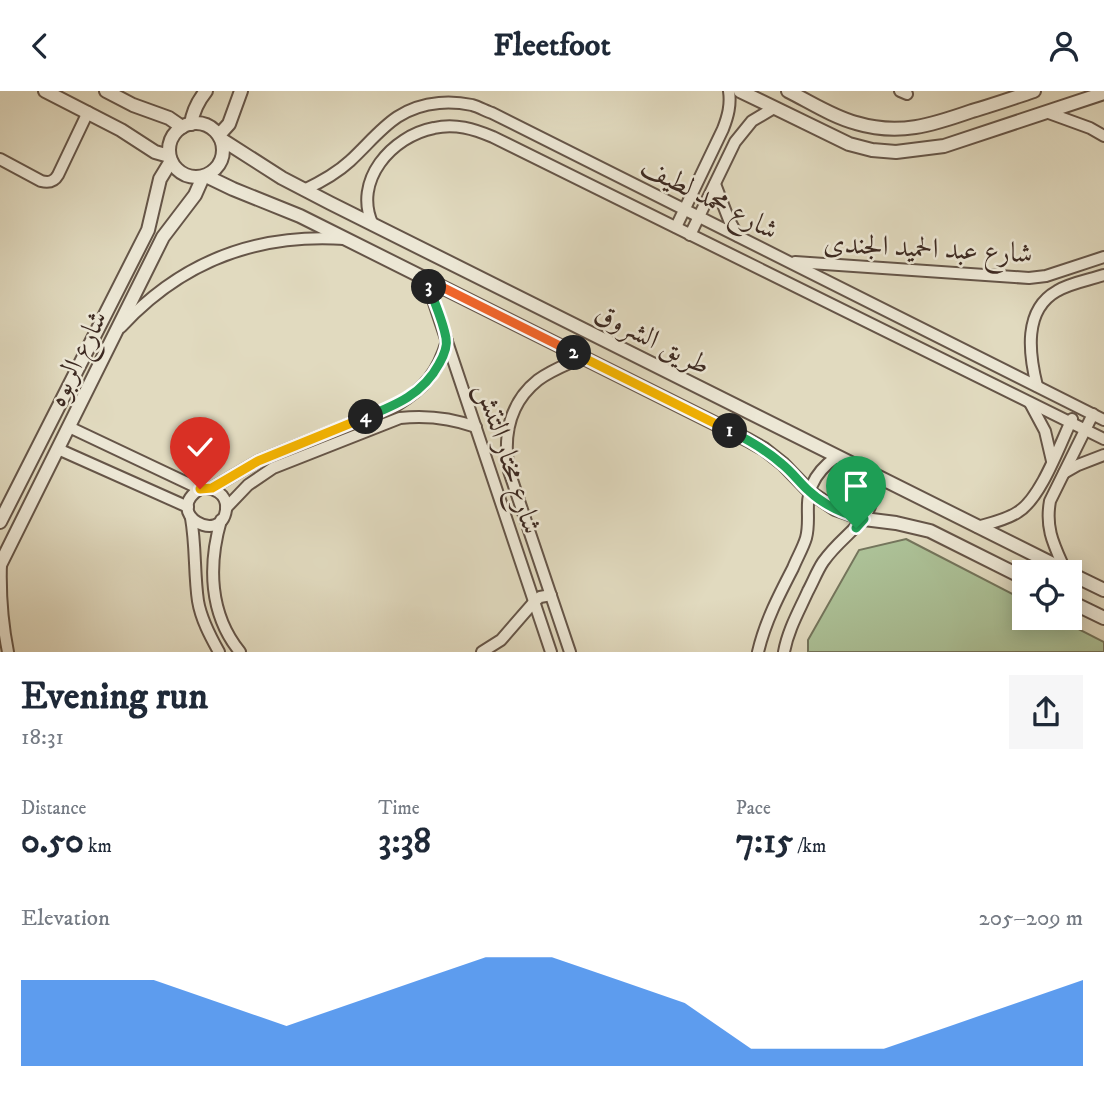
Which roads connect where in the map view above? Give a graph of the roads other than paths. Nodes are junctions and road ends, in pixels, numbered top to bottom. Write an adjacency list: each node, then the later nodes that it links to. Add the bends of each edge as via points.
1 (45, 91): 11 (street)
2 (106, 91): 14 (street)
3 (206, 91): 14 (street)
4 (241, 91): 17 (street)
5 (729, 91): 23 (street, via 723,129)
6 (740, 91): 10 (street)
7 (788, 91): 12 (street, via 854,123 876,128 920,127)
8 (1034, 91): 12 (street)
9 (1104, 93): 13 (street)
10 (774, 108): 15 (street, via 849,144 872,150 920,150); 21 (street, via 742,131)
11 (88, 112): 18 (street); 19 (street, via 51,182)
12 (969, 112): 15 (street)
13 (1046, 113): 15 (street); 16 (street)
14 (187, 125): 17 (street, via 206,125); 18 (street, via 171,139)
15 (977, 136)
16 (1104, 136)
17 (220, 137): 20 (street, via 221,161); 22 (street, طريق الشروق)
18 (170, 158): 20 (street, via 187,177); 27 (street, شارع الربوه)
19 (0, 159)
20 (204, 176): 30 (street, شارع الربوه); 31 (street, طريق الشروق)
21 (715, 184): 24 (street); 29 (street)
22 (304, 190): 23 (street, شارع محمد لطيف, via 340,169 405,111 449,102 492,113); 25 (street, طريق الشروق)
23 (684, 209): 24 (street, شارع محمد لطيف); 26 (street)
24 (699, 217): 28 (street); 29 (street, شارع محمد لطيف)
25 (373, 225): 26 (street, شارع محمد لطيف, via 367,194 383,159 414,134 454,126 493,137); 51 (street, طريق الشروق)
26 (676, 227): 28 (street, شارع محمد لطيف)
27 (148, 230): 30 (street); 59 (street, شارع الربوه)
28 (690, 235): 40 (street, شارع محمد لطيف)
29 (738, 236): 33 (street, شارع محمد لطيف)
30 (163, 237): 36 (street, شارع الربوه)
31 (347, 239): 35 (street, طريق الشروق); 36 (street, via 270,242 220,257 164,288)
32 (1104, 257): 33 (street, شارع عبد الحميد الجندى, via 1029,278)
33 (789, 262): 39 (street, شارع محمد لطيف)
34 (1104, 275): 39 (street, شارع عبد الحميد الجندى, via 1058,290 1038,309 1031,336)
35 (426, 279): 37 (street, شارع مختار التتش); 38 (street, طريق الشروق)
36 (117, 332): 45 (street, شارع الربوه)
37 (447, 341): 46 (street, شارع مختار التتش); 56 (street, via 435,372 412,396 258,461)
38 (583, 357): 55 (street, شارع مختار التتش, via 537,381 513,412 506,451); 58 (street, طريق الشروق, via 764,449)
39 (1037, 386): 41 (street, شارع محمد لطيف)
40 (1030, 403): 44 (street, شارع محمد لطيف); 52 (street, via 1045,431)
41 (1078, 407): 42 (street, شارع محمد لطيف); 44 (street)
42 (1093, 414): 43 (street, شارع محمد لطيف); 47 (street)
43 (1104, 420)
44 (1070, 423): 47 (street, شارع محمد لطيف); 52 (street)
45 (69, 427): 49 (street, شارع الربوه); 56 (street)
46 (476, 427): 57 (street, شارع مختار التتش); 61 (street, via 447,418 400,418 273,468 247,485)
47 (1085, 430): 48 (street, شارع محمد لطيف); 53 (street)
48 (1104, 439)
49 (58, 449): 60 (street); 62 (street, شارع الربوه)
50 (1104, 455): 53 (street)
51 (836, 457): 54 (street, طريق الشروق); 58 (street, via 817,475)
52 (1052, 461): 67 (street, via 1030,503 1006,518)
53 (1064, 473): 69 (street, via 1048,515)
54 (876, 477): 64 (street, via 875,495); 67 (street, طريق الشروق)
55 (514, 484): 57 (street); 74 (street, شارع مختار التتش)
56 (206, 489): 60 (street, via 193,493); 61 (street, via 222,495)
57 (496, 489): 75 (street, شارع مختار التتش)
58 (810, 492): 64 (street, طريق الشروق, via 835,509); 84 (street, via 806,541 770,614)
59 (9, 505): 62 (street); 66 (street, شارع الربوه)
60 (188, 507): 63 (street)
61 (226, 508): 65 (street)
62 (26, 513): 70 (street, شارع الربوه)
63 (191, 519): 65 (street, via 202,526); 79 (street, via 198,603)
64 (864, 519): 71 (street, طريق الشروق, via 930,531); 85 (street, via 821,565)
65 (221, 520): 80 (street, via 212,565 216,603)
66 (0, 522)
67 (977, 527): 68 (street, طريق الشروق)
68 (1044, 560)
69 (1063, 560)
70 (1, 564): 78 (street)
71 (1012, 572)
72 (1082, 579): 73 (street, طريق الشروق)
73 (1104, 590)
74 (551, 595): 75 (street); 83 (street, شارع مختار التتش)
75 (534, 602): 81 (street, via 501,640); 82 (street, شارع مختار التتش)
76 (1082, 607): 77 (street)
77 (1104, 618)
78 (8, 652)
79 (219, 652)
80 (240, 652)
81 (482, 652)
82 (551, 652)
83 (570, 652)
84 (758, 652)
85 (784, 652)

